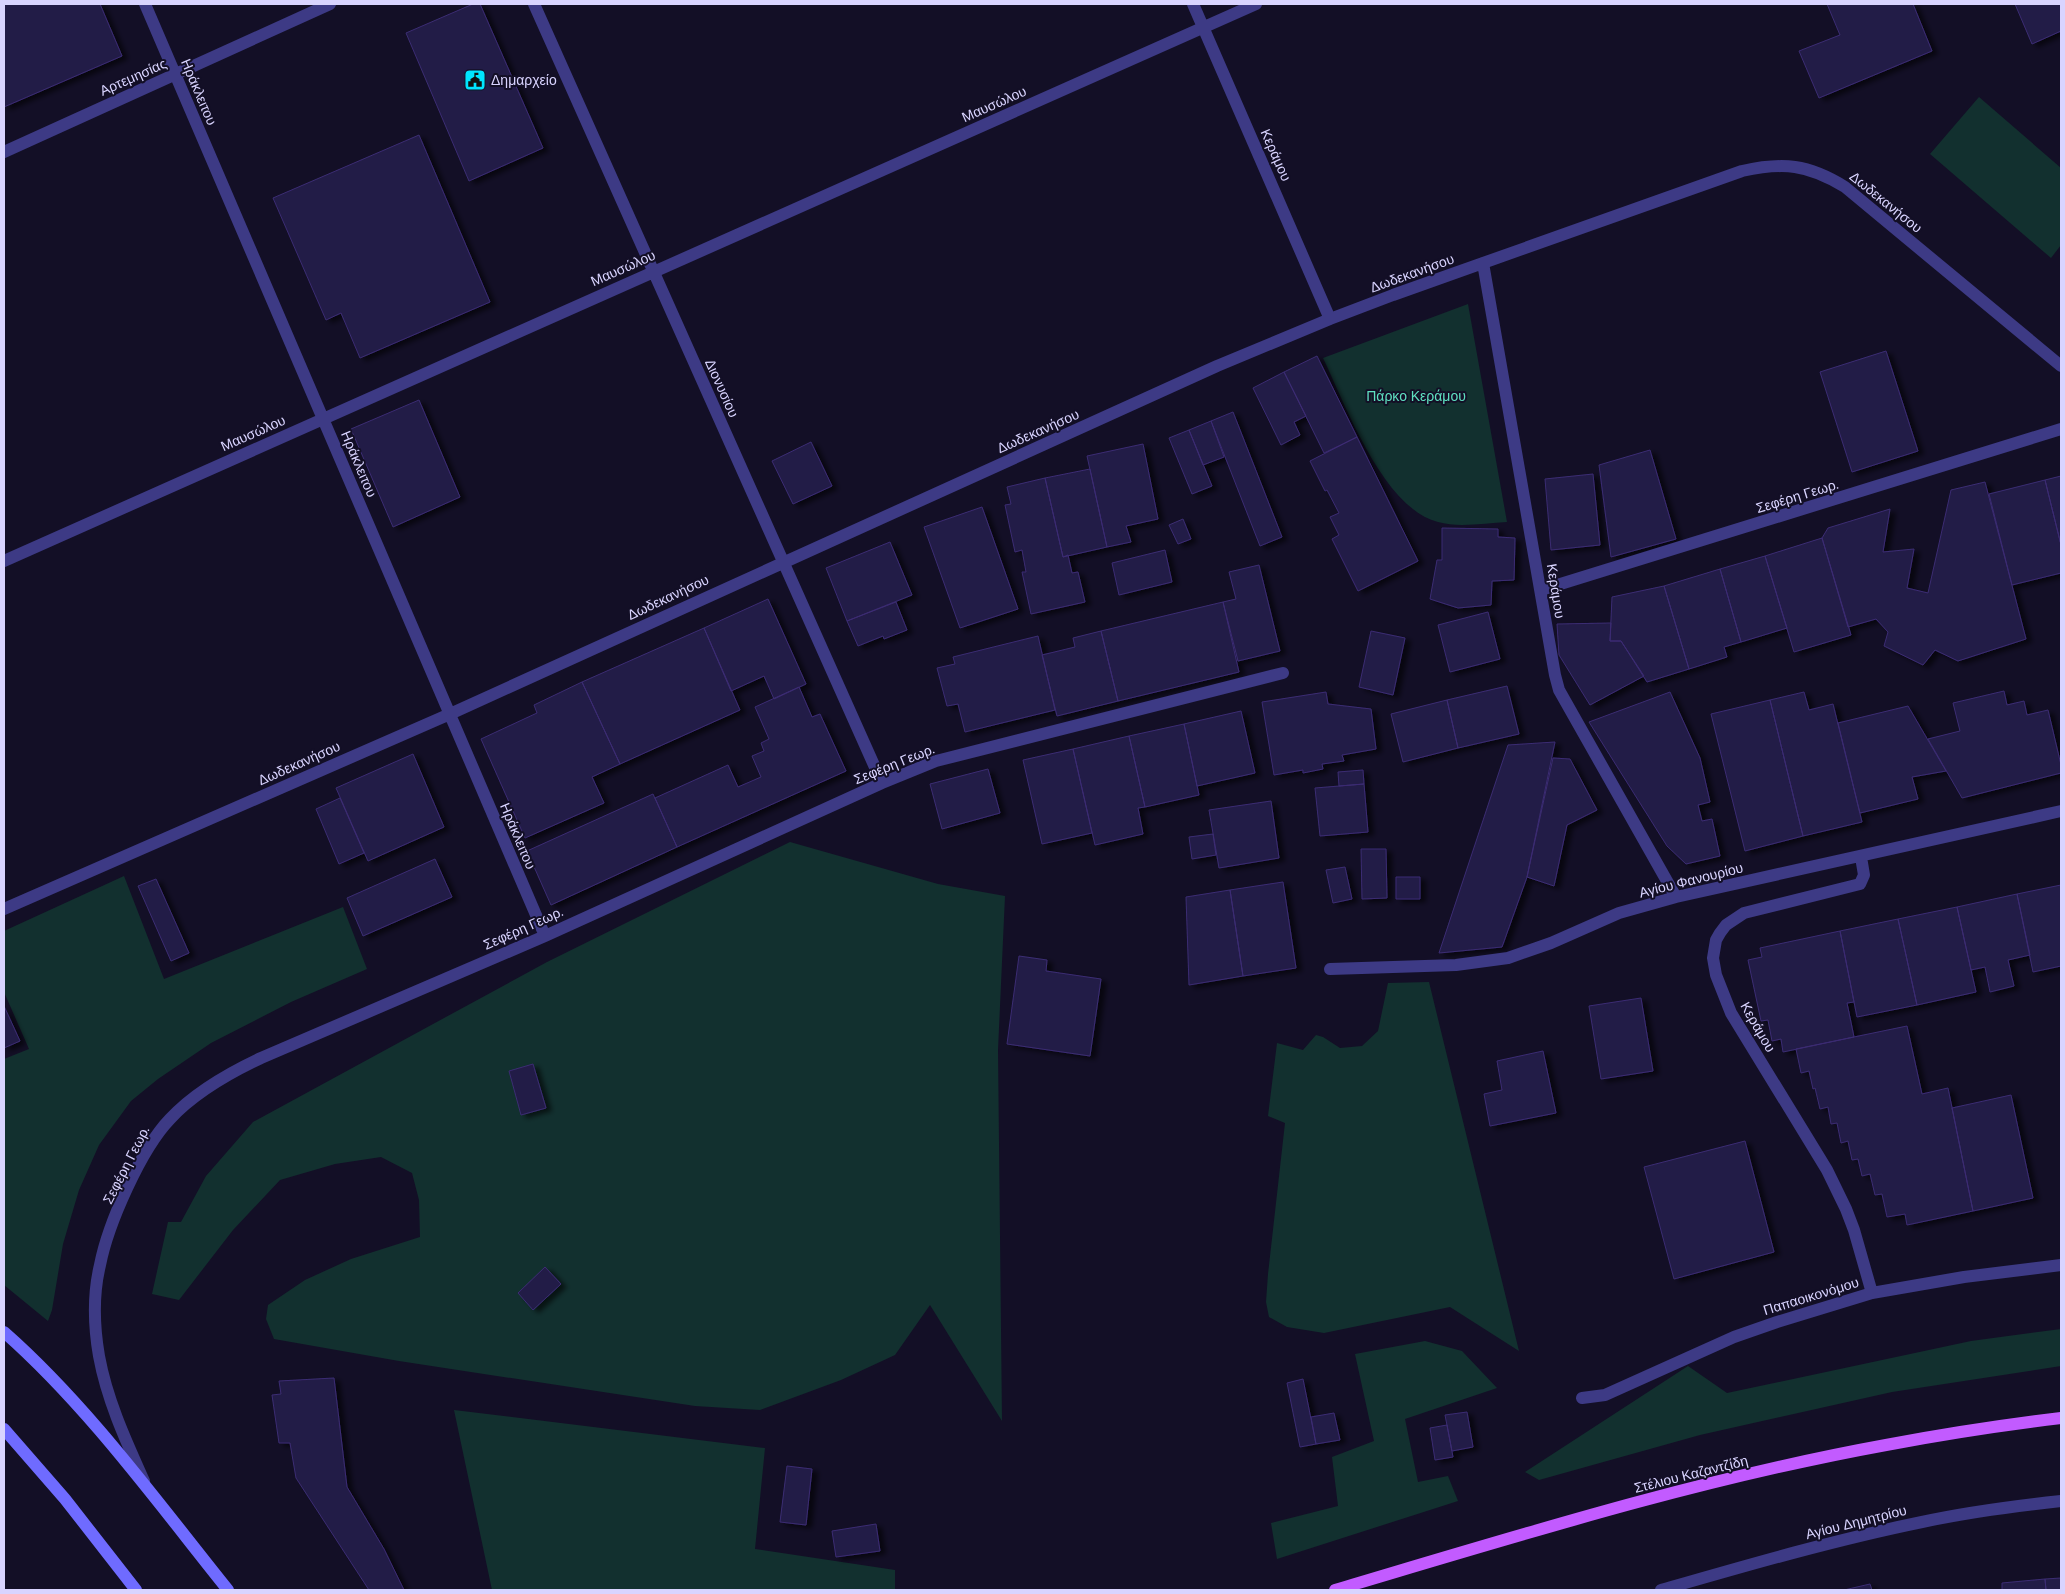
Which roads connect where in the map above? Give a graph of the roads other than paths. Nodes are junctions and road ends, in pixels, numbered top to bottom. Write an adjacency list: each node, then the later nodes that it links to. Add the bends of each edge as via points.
1 (145, 4): 7 (street, Ηράκλειτου)
2 (330, 4): 7 (street, Αρτεμησίας)
3 (534, 4): 10 (street, Διονυσίου)
4 (1194, 4): 6 (street, Κεράμου)
5 (1256, 4): 6 (street, Μαυσώλου)
6 (1203, 27): 10 (street, Μαυσώλου); 11 (street, Κεράμου)
7 (175, 75): 8 (street, Αρτεμησίας); 13 (street, Ηράκλειτου)
8 (4, 152)
9 (1484, 264): 11 (street, Δωδεκανήσου); 12 (street, Δωδεκανήσου, via 1742,171 1778,165 1796,166 1845,187); 17 (street, Κεράμου)
10 (653, 271): 13 (street, Μαυσώλου); 16 (street, Διονυσίου)
11 (1330, 319): 16 (street, Δωδεκανήσου, via 1217,366)
12 (2061, 366)
13 (323, 418): 15 (street, Μαυσώλου); 19 (street, Ηράκλειτου)
14 (2061, 430): 17 (street, Σεφέρη Γεωρ.)
15 (4, 561)
16 (783, 561): 19 (street, Δωδεκανήσου); 20 (street, Διονυσίου)
17 (1541, 590): 23 (street, Κεράμου, via 1559,690)
18 (1283, 673): 20 (street, Σεφέρη Γεωρ., via 948,758)
19 (450, 714): 24 (street, Δωδεκανήσου); 25 (street, Ηράκλειτου)
20 (882, 783): 25 (street, Σεφέρη Γεωρ.)
21 (2061, 812): 22 (street, Αγίου Φανουρίου)
22 (1861, 857): 23 (street, Αγίου Φανουρίου); 28 (street, Κεράμου, via 1864,875 1860,884 1744,912 1720,933 1713,958 1731,1013 1827,1170 1854,1230)
23 (1676, 897): 26 (street, Αγίου Φανουρίου, via 1619,913 1508,958 1456,965)
24 (4, 910)
25 (544, 936): 33 (street, Σεφέρη Γεωρ., via 241,1068 187,1102 157,1133 130,1184 105,1247 95,1312 103,1377)
26 (1330, 968)
27 (2061, 1265): 28 (street, Παπαοικονόμου)
28 (1872, 1293): 30 (street, Παπαοικονόμου, via 1734,1337 1605,1395)
29 (4, 1332): 33 (street, via 61,1388)
30 (1582, 1398)
31 (2061, 1418): 38 (main road, Στέλιου Καζαντζίδη, via 1886,1444 1728,1480 1511,1538)
32 (4, 1429): 36 (street, via 65,1499)
33 (149, 1492): 37 (street)
34 (2061, 1500): 35 (street, Αγίου Δημητρίου, via 1922,1522)
35 (1707, 1577): 39 (street, Αγίου Δημητρίου); 40 (street)
36 (136, 1590)
37 (228, 1590)
38 (1335, 1590)
39 (1661, 1590)
40 (1710, 1590)

